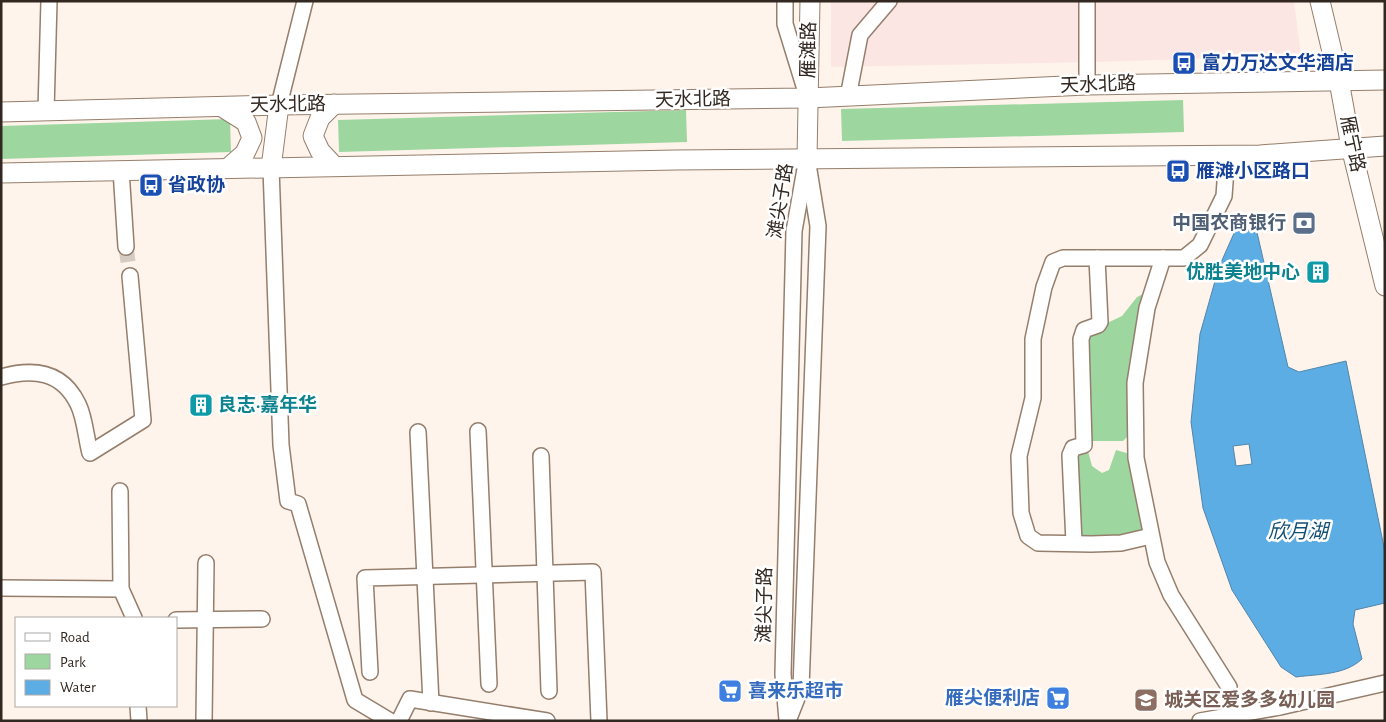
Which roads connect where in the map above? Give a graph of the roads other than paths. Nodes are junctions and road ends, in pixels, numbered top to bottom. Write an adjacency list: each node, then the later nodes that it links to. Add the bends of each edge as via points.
1 (49, 1): 16 (street)
2 (305, 1): 14 (street)
3 (785, 1): 12 (street, via 785,24)
4 (810, 1): 12 (main road, 雁滩路)
5 (889, 1): 11 (street, via 860,35)
6 (1087, 1): 10 (street)
7 (1320, 1): 9 (main road, 雁宁路)
8 (1385, 80): 9 (main road, 天水北路)
9 (1339, 81): 10 (main road, 天水北路); 19 (main road, 雁宁路)
10 (1087, 85): 11 (main road, 天水北路)
11 (848, 97): 12 (main road, 天水北路)
12 (808, 98): 13 (main road, 天水北路); 21 (main road, 雁滩路)
13 (334, 104): 14 (main road, 天水北路); 22 (main road, via 320,118 313,136 320,151)
14 (279, 105): 15 (main road, 天水北路); 24 (main road)
15 (222, 107): 16 (main road, 天水北路); 23 (main road, via 246,122 252,138 245,153)
16 (46, 111): 17 (main road, 天水北路)
17 (1, 112)
18 (1385, 146): 19 (main road)
19 (1351, 147): 20 (main road); 31 (main road, 雁宁路)
20 (1227, 155): 21 (main road); 29 (street, via 1224,196 1200,245 1184,258)
21 (807, 158): 22 (main road); 62 (street, 滩尖子路, via 794,231 783,674); 62 (street, 滩尖子路, via 818,235 801,688)
22 (333, 165): 24 (main road)
23 (228, 168): 24 (main road); 25 (main road)
24 (271, 168): 58 (street, via 281,445 288,502 298,504 355,700)
25 (121, 170): 26 (main road); 27 (street)
26 (1, 173)
27 (126, 247)
28 (1097, 258): 29 (street); 38 (street, via 1100,322 1082,333 1084,445 1073,448 1070,455); 38 (street, via 1063,258 1053,262 1033,339 1033,398 1019,456 1021,513 1028,536 1038,543)
29 (1163, 258): 37 (street, via 1148,308 1134,386 1136,458)
30 (130, 276): 32 (street, via 143,420 90,453 78,404 65,385 42,372 18,372)
31 (1385, 286)
32 (1, 377)
33 (478, 431): 41 (street)
34 (418, 432): 42 (street)
35 (541, 456): 40 (street)
36 (120, 491): 44 (street)
37 (1151, 536): 38 (street, via 1121,543); 52 (street, via 1170,596)
38 (1074, 543)
39 (206, 563): 48 (street)
40 (545, 573): 41 (street); 53 (street); 61 (street, via 593,572)
41 (484, 575): 42 (street); 51 (street)
42 (425, 576): 49 (street, via 365,578); 54 (street)
43 (1, 588): 44 (street)
44 (121, 589): 45 (street)
45 (134, 617)
46 (262, 619): 48 (street)
47 (178, 620): 48 (street)
48 (205, 620): 57 (street)
49 (370, 672)
50 (1385, 683): 63 (street)
51 (489, 684)
52 (1229, 687)
53 (549, 690)
54 (431, 703): 59 (street, via 410,699); 60 (street)
55 (138, 707): 56 (street)
56 (139, 721)
57 (204, 721)
58 (390, 721)
59 (399, 721)
60 (547, 721)
61 (599, 721)
62 (788, 721)
63 (1200, 721)

